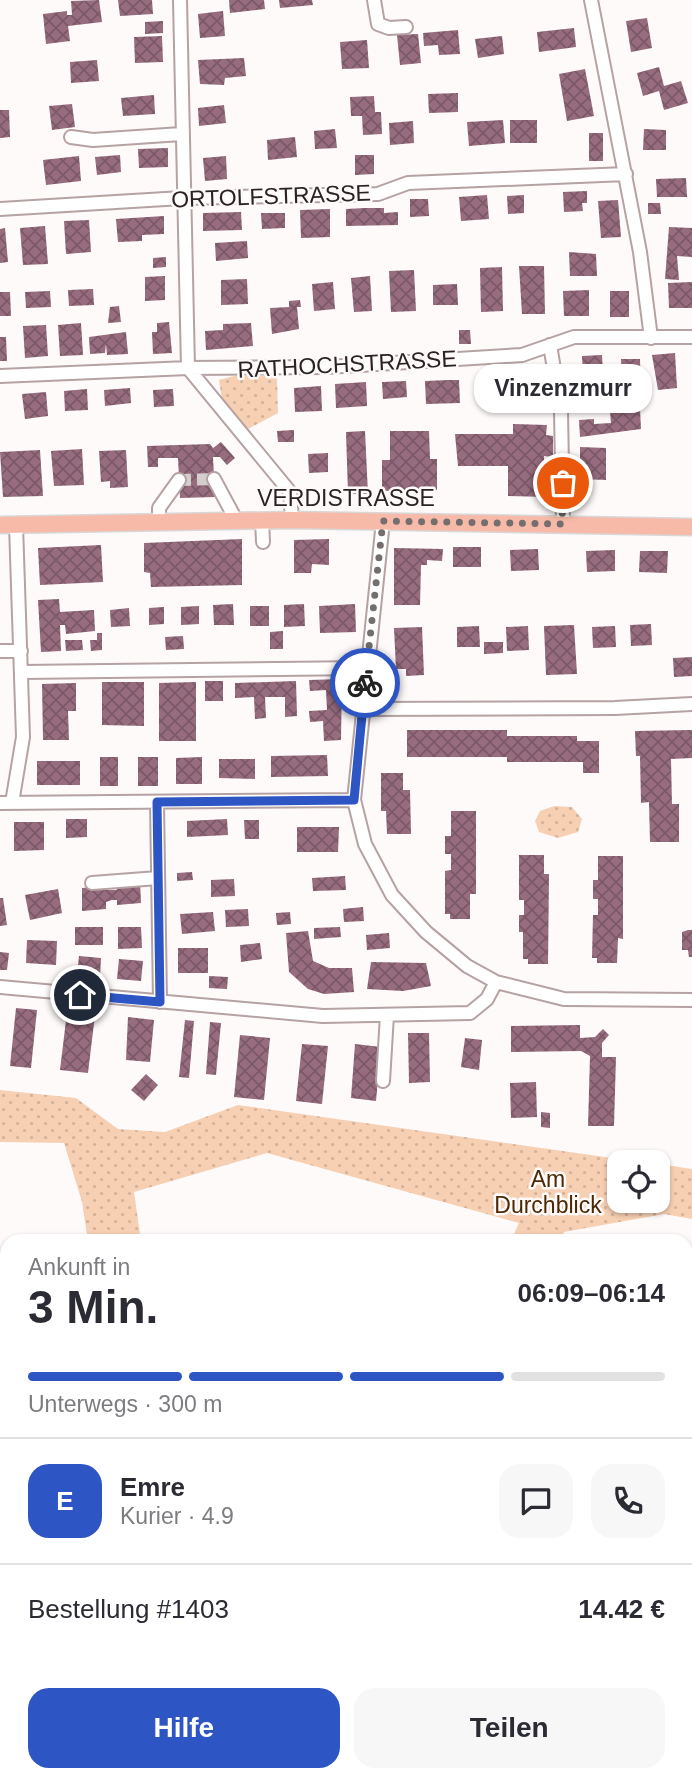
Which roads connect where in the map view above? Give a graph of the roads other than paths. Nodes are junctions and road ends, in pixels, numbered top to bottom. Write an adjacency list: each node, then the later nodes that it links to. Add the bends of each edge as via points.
1 (180, 0): 5 (street)
2 (374, 0): 4 (street, via 378,24)
3 (591, 0): 7 (street)
4 (407, 27)
5 (181, 134): 6 (street); 8 (street)
6 (71, 137)
7 (626, 174): 8 (street, ORTOLFSTRASSE, via 408,183 377,194); 11 (street)
8 (182, 198): 9 (street, ORTOLFSTRASSE); 13 (street)
9 (0, 209)
10 (692, 337): 11 (street, RATHOCHSTRASSE)
11 (651, 338): 12 (street, RATHOCHSTRASSE, via 573,337)
12 (550, 345): 13 (street, RATHOCHSTRASSE, via 522,355 328,368); 22 (street, via 561,411)
13 (188, 368): 14 (street, RATHOCHSTRASSE); 19 (street, via 290,492)
14 (0, 376)
15 (214, 479): 17 (street)
16 (179, 480): 21 (street, via 159,508)
17 (236, 520): 18 (main road, VERDISTRASSE); 21 (main road, VERDISTRASSE)
18 (262, 520): 19 (main road, VERDISTRASSE); 25 (street)
19 (292, 520): 20 (main road, VERDISTRASSE)
20 (383, 521): 22 (main road, VERDISTRASSE); 28 (street)
21 (159, 522): 23 (main road, VERDISTRASSE)
22 (562, 524): 24 (main road, VERDISTRASSE)
23 (8, 525): 27 (street)
24 (692, 527)
25 (262, 541)
26 (0, 651): 27 (street)
27 (21, 651): 29 (street)
28 (366, 668): 29 (street); 31 (street)
29 (22, 672): 34 (street, via 23,737)
30 (692, 704): 31 (street)
31 (363, 709): 32 (street)
32 (354, 800): 33 (street); 37 (street, via 365,844 391,895 426,932)
33 (157, 802): 34 (street); 35 (street)
34 (6, 803)
35 (158, 878): 36 (street); 40 (street)
36 (92, 883)
37 (496, 982): 39 (street, via 564,999); 41 (street, via 487,999 470,1013)
38 (0, 987): 40 (street)
39 (692, 1000)
40 (160, 1002): 41 (street, via 323,1016)
41 (387, 1015): 42 (street)
42 (383, 1081)

